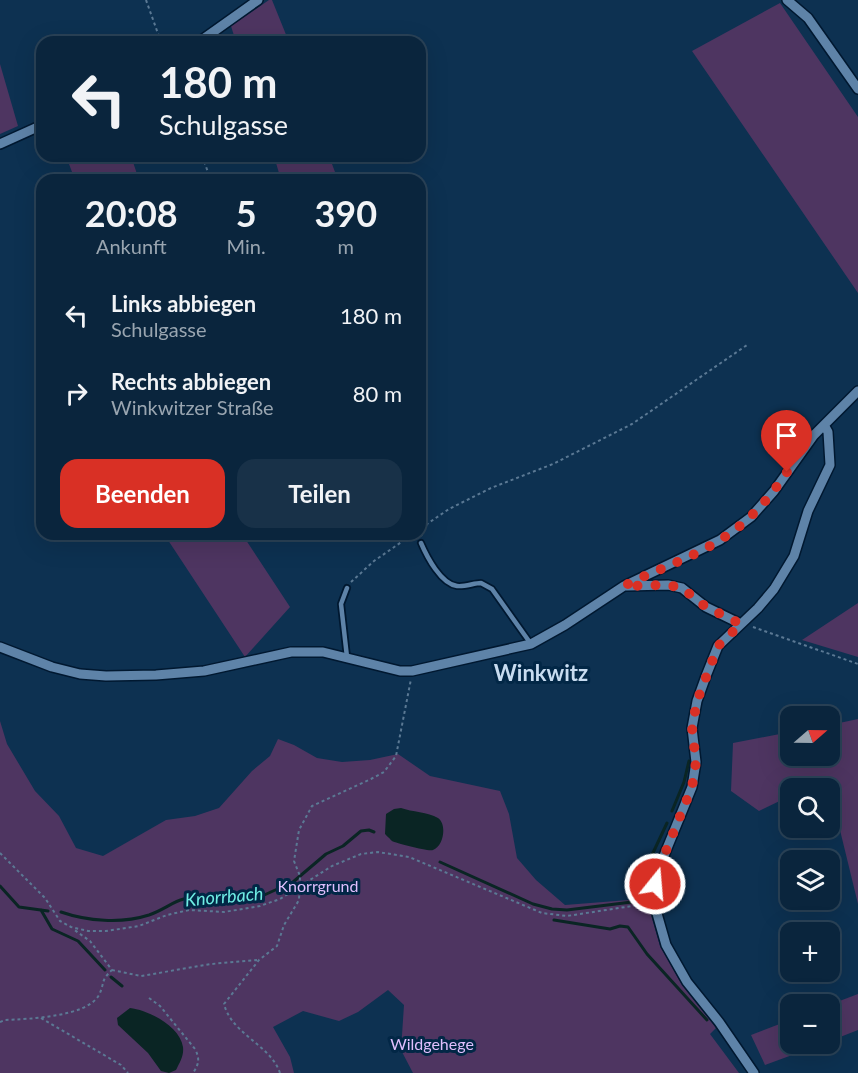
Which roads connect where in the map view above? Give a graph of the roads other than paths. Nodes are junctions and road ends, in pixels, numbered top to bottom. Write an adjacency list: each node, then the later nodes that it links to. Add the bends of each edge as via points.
1 (258, 0): 3 (street)
2 (787, 0): 4 (street, via 808,18)
3 (207, 36)
4 (858, 89)
5 (36, 129): 6 (street)
6 (0, 144)
7 (858, 391): 8 (street)
8 (824, 425): 10 (street, via 751,517 720,540); 12 (street, via 830,465 808,511 794,556 774,589)
9 (421, 543): 13 (lane, via 449,584 459,587 482,583 492,589)
10 (624, 586): 12 (street, via 682,588 706,607); 13 (street)
11 (347, 588): 15 (lane, via 341,604)
12 (741, 624): 16 (street, via 718,646 697,701 692,728 696,762 692,787 659,868 654,903 666,945 687,982)
13 (531, 644): 15 (street, via 411,671)
14 (0, 647): 15 (street, via 52,667 106,676 204,671 291,652)
15 (347, 657)
16 (754, 1073)

